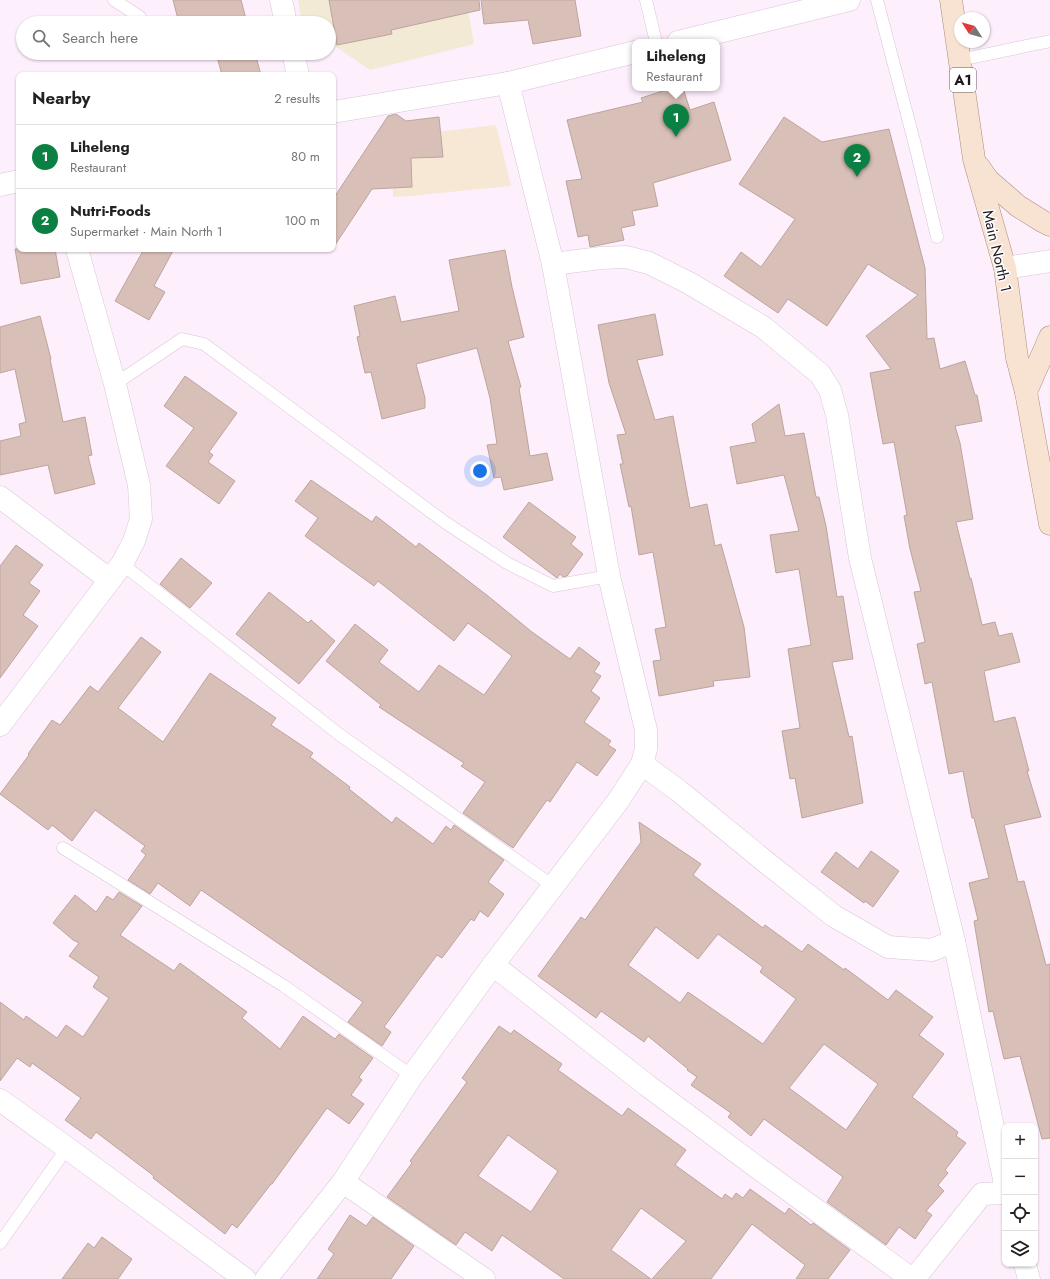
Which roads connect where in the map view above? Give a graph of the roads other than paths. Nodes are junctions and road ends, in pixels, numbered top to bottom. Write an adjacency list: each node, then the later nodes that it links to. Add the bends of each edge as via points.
1 (114, 0): 7 (lane)
2 (281, 0): 8 (street)
3 (646, 0): 9 (lane)
4 (849, 0): 10 (street)
5 (877, 0): 22 (lane)
6 (951, 0): 14 (main road, Main North 1 / A1)
7 (138, 16)
8 (284, 16)
9 (655, 39)
10 (690, 39)
11 (1050, 41): 14 (lane)
12 (632, 53): 16 (street)
13 (295, 60): 15 (street)
14 (960, 60): 18 (main road, Main North 1 / A1)
15 (297, 72)
16 (508, 83): 17 (street); 25 (street)
17 (336, 112)
18 (974, 159): 21 (main road, via 988,180 1008,198); 26 (main road, Main North 1 / A1)
19 (16, 181): 20 (street)
20 (0, 185)
21 (1050, 225)
22 (937, 237)
23 (78, 252): 28 (street)
24 (1050, 261): 26 (street)
25 (553, 264): 33 (street); 38 (street, via 626,257 649,263 689,283 763,327 820,374 830,390 837,415 860,558)
26 (1005, 268): 29 (main road, Main North 1 / A1, via 1016,358)
27 (1050, 337): 29 (main road)
28 (115, 384): 32 (street, via 139,484 141,519 134,540); 33 (lane, via 182,339 204,344 446,523 507,563 553,586)
29 (1026, 392): 31 (main road, Main North 1 / A1)
30 (0, 497): 32 (street)
31 (1050, 524)
32 (116, 572): 34 (street); 37 (lane)
33 (609, 576): 35 (street, via 646,730 646,749)
34 (0, 725)
35 (642, 764): 37 (street, via 618,801); 38 (street, via 680,791 834,916 888,947 932,950)
36 (63, 848): 40 (lane, via 284,986)
37 (553, 886): 39 (street)
38 (954, 941): 43 (street)
39 (494, 965): 40 (street); 51 (street, via 648,1086)
40 (412, 1076): 44 (street)
41 (0, 1100): 42 (street)
42 (67, 1148): 46 (lane); 48 (street)
43 (1002, 1170)
44 (343, 1182): 49 (street); 50 (street)
45 (1002, 1193): 51 (street, via 982,1194)
46 (0, 1243)
47 (1026, 1267): 52 (street)
48 (245, 1279)
49 (266, 1279)
50 (484, 1279)
51 (913, 1279)
52 (1029, 1279)

